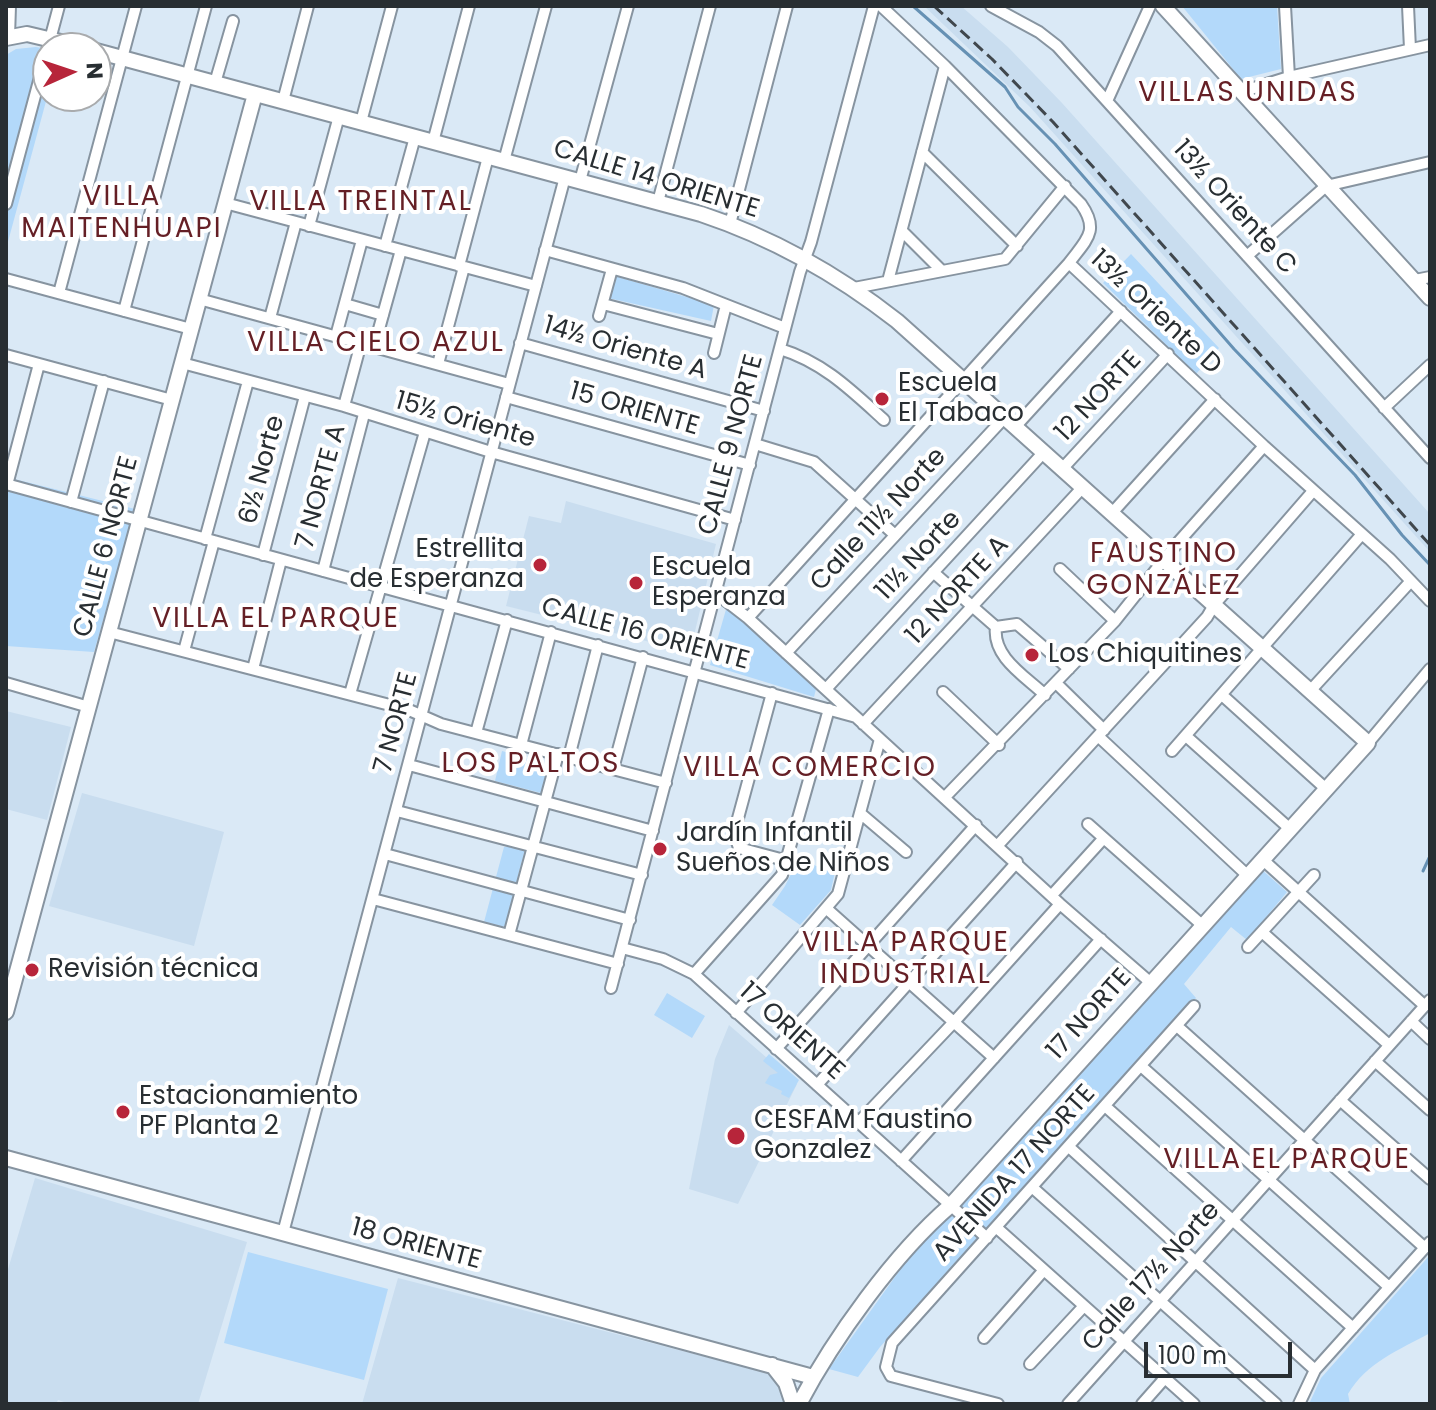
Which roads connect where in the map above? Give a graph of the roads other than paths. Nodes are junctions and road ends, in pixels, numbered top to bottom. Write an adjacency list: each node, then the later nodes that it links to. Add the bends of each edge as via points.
1 (10, 6): 22 (street)
2 (59, 6): 20 (street)
3 (136, 6): 26 (street)
4 (206, 6): 28 (street)
5 (392, 6): 37 (street)
6 (469, 6): 39 (street)
7 (546, 6): 42 (street)
8 (628, 6): 45 (street)
9 (710, 6): 48 (street)
10 (787, 6): 52 (street)
11 (874, 6): 61 (street, CALLE 9 NORTE)
12 (881, 6): 27 (street, 13½ Oriente D)
13 (991, 6): 34 (street, 13½ Oriente C, via 1050,39)
14 (1150, 6): 34 (street)
15 (1163, 6): 31 (street)
16 (1285, 6): 29 (street)
17 (1408, 6): 24 (street)
18 (305, 9): 33 (street)
19 (233, 21): 30 (street)
20 (52, 32)
21 (32, 35): 22 (street)
22 (8, 37)
23 (1430, 45): 24 (street)
24 (1410, 49): 29 (street)
25 (112, 55): 26 (street, CALLE 14 ORIENTE)
26 (122, 58): 28 (street, CALLE 14 ORIENTE); 71 (street)
27 (945, 66): 40 (street); 46 (street, 13½ Oriente D)
28 (187, 75): 30 (street, CALLE 14 ORIENTE); 77 (street)
29 (1289, 77): 31 (street)
30 (215, 83): 32 (street, CALLE 14 ORIENTE)
31 (1241, 92): 47 (street)
32 (255, 94): 33 (street, CALLE 14 ORIENTE); 49 (street, CALLE 6 NORTE)
33 (283, 101): 36 (street, CALLE 14 ORIENTE)
34 (1107, 101): 60 (street, 13½ Oriente C)
35 (32, 106): 50 (street)
36 (339, 116): 37 (street, CALLE 14 ORIENTE); 53 (street)
37 (361, 122): 38 (street, CALLE 14 ORIENTE)
38 (415, 137): 39 (street, CALLE 14 ORIENTE); 56 (street)
39 (433, 142): 41 (street, CALLE 14 ORIENTE)
40 (922, 152): 54 (street); 57 (street)
41 (488, 157): 42 (street, CALLE 14 ORIENTE); 63 (street)
42 (504, 161): 44 (street, CALLE 14 ORIENTE)
43 (1430, 162): 47 (street)
44 (565, 177): 45 (street, CALLE 14 ORIENTE); 59 (street, 7 NORTE)
45 (580, 181): 48 (street, CALLE 14 ORIENTE)
46 (1065, 186): 57 (street); 62 (street, 13½ Oriente D, via 1088,215 1091,228)
47 (1326, 186): 60 (street); 66 (street)
48 (658, 202): 52 (street, CALLE 14 ORIENTE)
49 (225, 203): 51 (street); 73 (street, CALLE 6 NORTE)
50 (6, 204)
51 (296, 222): 53 (street); 81 (street)
52 (730, 224): 61 (street, CALLE 14 ORIENTE)
53 (309, 226): 55 (street)
54 (902, 231): 65 (street); 68 (street)
55 (362, 240): 56 (street); 74 (street)
56 (385, 246): 58 (street)
57 (1017, 246): 65 (street, via 1005,259)
58 (401, 250): 63 (street); 79 (street)
59 (545, 250): 64 (street); 69 (street, 7 NORTE)
60 (1247, 256): 106 (street, 13½ Oriente C)
61 (805, 259): 70 (street, CALLE 14 ORIENTE); 82 (street, CALLE 9 NORTE)
62 (1069, 263): 78 (street, 13½ Oriente D); 97 (street)
63 (462, 266): 69 (street); 95 (street)
64 (612, 269): 75 (street); 76 (street)
65 (942, 271): 68 (street)
66 (1422, 278): 72 (street)
67 (6, 279): 71 (street)
68 (888, 281): 70 (street)
69 (536, 286): 87 (street, 7 NORTE)
70 (854, 288): 97 (street, CALLE 14 ORIENTE)
71 (59, 293): 77 (street)
72 (1430, 298)
73 (199, 299): 81 (street); 83 (street, CALLE 6 NORTE)
74 (345, 304): 79 (street); 85 (street)
75 (603, 304): 80 (street); 84 (street)
76 (726, 305): 82 (street); 84 (street)
77 (124, 311): 83 (street)
78 (1121, 311): 91 (street, 13½ Oriente D); 110 (street, Calle 11½ Norte)
79 (383, 315): 88 (street)
80 (599, 316)
81 (270, 318): 85 (street)
82 (785, 328): 89 (street, CALLE 9 NORTE)
83 (191, 329): 93 (street, CALLE 6 NORTE)
84 (718, 334): 90 (street)
85 (336, 336): 86 (street)
86 (361, 343): 88 (street); 105 (street)
87 (520, 343): 100 (street, 7 NORTE); 107 (street, 14½ Oriente A)
88 (374, 347): 95 (street)
89 (780, 349): 107 (street, CALLE 9 NORTE); 109 (street, via 826,370)
90 (714, 353)
91 (1168, 354): 103 (street, 13½ Oriente D); 118 (street, 12 NORTE)
92 (6, 355): 94 (street)
93 (182, 363): 99 (street, 15½ Oriente); 104 (street, CALLE 6 NORTE)
94 (39, 364): 98 (street); 119 (street)
95 (438, 364): 100 (street)
96 (1430, 365): 106 (street)
97 (964, 380): 110 (street, CALLE 14 ORIENTE); 122 (street)
98 (104, 381): 104 (street); 123 (street)
99 (248, 381): 101 (street, 15½ Oriente); 129 (street)
100 (509, 384): 102 (street, 7 NORTE)
101 (305, 396): 105 (street, 15½ Oriente); 130 (street, 6½ Norte)
102 (506, 397): 114 (street, 7 NORTE); 117 (street, 15 ORIENTE)
103 (1215, 399): 113 (street, 13½ Oriente D); 124 (street)
104 (172, 400): 125 (street, CALLE 6 NORTE)
105 (344, 406): 108 (street, 15½ Oriente)
106 (1384, 408): 116 (street, 13½ Oriente C)
107 (764, 411): 112 (street, CALLE 9 NORTE)
108 (364, 414): 111 (street, 15½ Oriente); 134 (street, 7 NORTE A)
109 (884, 420)
110 (1010, 422): 115 (street, CALLE 14 ORIENTE); 128 (street, Calle 11½ Norte)
111 (425, 432): 114 (street, 15½ Oriente); 137 (street)
112 (755, 444): 117 (street, CALLE 9 NORTE); 122 (street, via 814,462)
113 (1264, 446): 121 (street, 13½ Oriente D); 132 (street)
114 (491, 452): 126 (street, 15½ Oriente); 140 (street, 7 NORTE)
115 (1044, 452): 118 (street, CALLE 14 ORIENTE); 135 (street, 11½ Norte)
116 (1430, 458)
117 (750, 465): 126 (street, CALLE 9 NORTE)
118 (1062, 469): 120 (street, CALLE 14 ORIENTE)
119 (6, 485): 123 (street, CALLE 16 ORIENTE)
120 (1083, 487): 124 (street, CALLE 14 ORIENTE); 142 (street, 12 NORTE A)
121 (1313, 491): 127 (street, 13½ Oriente D); 141 (street)
122 (855, 499): 128 (street); 143 (street)
123 (71, 502): 125 (street, CALLE 16 ORIENTE)
124 (1112, 513): 132 (street, CALLE 14 ORIENTE)
125 (139, 520): 129 (street, CALLE 16 ORIENTE); 147 (street, CALLE 6 NORTE)
126 (735, 520): 138 (street, CALLE 9 NORTE)
127 (1362, 534): 136 (street, 13½ Oriente D); 150 (street)
128 (895, 535): 152 (street, Calle 11½ Norte)
129 (210, 540): 130 (street, CALLE 16 ORIENTE); 151 (street)
130 (263, 555): 131 (street, CALLE 16 ORIENTE)
131 (281, 560): 134 (street, CALLE 16 ORIENTE); 154 (street)
132 (1165, 561): 141 (street, CALLE 14 ORIENTE); 145 (street)
133 (1060, 569): 145 (street)
134 (323, 571): 137 (street, CALLE 16 ORIENTE)
135 (933, 572): 142 (street); 160 (street, 11½ Norte)
136 (1411, 581): 139 (street, 13½ Oriente D); 161 (street)
137 (382, 587): 140 (street, CALLE 16 ORIENTE); 164 (street)
138 (717, 594): 143 (street, CALLE 16 ORIENTE); 157 (street, CALLE 9 NORTE)
139 (1430, 601)
140 (450, 605): 144 (street, CALLE 16 ORIENTE); 169 (street, 7 NORTE)
141 (1214, 605): 150 (street, CALLE 14 ORIENTE); 172 (street)
142 (972, 608): 146 (street); 170 (street, 12 NORTE A)
143 (748, 618): 152 (street, CALLE 16 ORIENTE)
144 (507, 620): 148 (street, CALLE 16 ORIENTE); 171 (street)
145 (1115, 621): 155 (street)
146 (996, 627): 155 (street, via 1017,624); 165 (street, via 998,651)
147 (109, 632): 151 (street); 167 (street, CALLE 6 NORTE)
148 (551, 632): 149 (street, CALLE 16 ORIENTE); 176 (street)
149 (598, 645): 153 (street, CALLE 16 ORIENTE); 179 (street)
150 (1262, 648): 161 (street, CALLE 14 ORIENTE); 166 (street)
151 (184, 651): 154 (street)
152 (786, 653): 160 (street, CALLE 16 ORIENTE)
153 (643, 657): 157 (street, CALLE 16 ORIENTE); 181 (street)
154 (253, 669): 164 (street)
155 (1069, 669): 159 (street)
156 (1430, 669): 175 (street, 17 NORTE)
157 (696, 671): 163 (street, CALLE 16 ORIENTE); 182 (street, CALLE 9 NORTE)
158 (6, 683): 167 (street)
159 (1056, 683): 165 (street); 172 (street)
160 (826, 689): 170 (street, CALLE 16 ORIENTE)
161 (1310, 691): 175 (street, CALLE 14 ORIENTE)
162 (943, 692): 177 (street)
163 (772, 693): 168 (street, CALLE 16 ORIENTE); 198 (street, via 734,833 739,848)
164 (350, 694): 169 (street)
165 (1045, 695): 177 (street)
166 (1222, 695): 173 (street); 183 (street)
167 (89, 707): 223 (street, CALLE 6 NORTE)
168 (829, 709): 170 (street, CALLE 16 ORIENTE); 198 (street)
169 (423, 715): 171 (street); 180 (street, 7 NORTE)
170 (860, 720): 174 (street, CALLE 16 ORIENTE)
171 (476, 733): 176 (street)
172 (1101, 733): 193 (street); 201 (street)
173 (1186, 736): 178 (street); 190 (street)
174 (880, 739): 184 (street, CALLE 16 ORIENTE); 187 (street)
175 (1368, 743): 183 (street, 17 NORTE)
176 (521, 745): 179 (street)
177 (999, 745): 184 (street)
178 (1172, 751)
179 (563, 756): 181 (street); 185 (street)
180 (409, 765): 185 (street); 186 (street, 7 NORTE)
181 (613, 769): 182 (street)
182 (666, 783): 191 (street, CALLE 9 NORTE)
183 (1325, 788): 190 (street, 17 NORTE)
184 (945, 797): 189 (street, CALLE 16 ORIENTE)
185 (545, 802): 191 (street); 194 (street)
186 (397, 811): 194 (street); 196 (street, 7 NORTE)
187 (860, 813): 195 (street); 207 (street, via 840,889)
188 (1088, 824): 192 (street)
189 (976, 825): 193 (street, CALLE 16 ORIENTE); 213 (street)
190 (1289, 828): 197 (street, 17 NORTE)
191 (653, 831): 200 (street, CALLE 9 NORTE)
192 (1103, 839): 206 (street); 209 (street)
193 (998, 845): 199 (street, CALLE 16 ORIENTE)
194 (533, 847): 200 (street); 203 (street)
195 (906, 852)
196 (385, 854): 203 (street); 205 (street, 7 NORTE)
197 (1262, 859): 201 (street, 17 NORTE); 204 (street)
198 (788, 861): 217 (street, via 775,886)
199 (1017, 862): 206 (street, CALLE 16 ORIENTE); 218 (street)
200 (642, 875): 208 (street, CALLE 9 NORTE)
201 (1247, 875): 209 (street, 17 NORTE)
202 (1314, 875): 204 (street)
203 (521, 891): 208 (street); 211 (street)
204 (1298, 892): 210 (street); 221 (street)
205 (373, 899): 211 (street); 249 (street, 7 NORTE)
206 (1056, 899): 212 (street, CALLE 16 ORIENTE); 226 (street)
207 (827, 909): 213 (street); 224 (street)
208 (630, 920): 215 (street, CALLE 9 NORTE)
209 (1202, 925): 219 (street, 17 NORTE)
210 (1262, 932): 214 (street); 229 (street)
211 (509, 935): 216 (street)
212 (1101, 939): 219 (street, CALLE 16 ORIENTE); 231 (street)
213 (869, 946): 218 (street); 230 (street)
214 (1248, 947)
215 (622, 948): 216 (street, CALLE 9 NORTE); 217 (street, 17 ORIENTE)
216 (618, 964): 220 (street, CALLE 9 NORTE)
217 (694, 974): 224 (street, 17 ORIENTE)
218 (910, 983): 226 (street); 234 (street)
219 (1151, 983): 246 (street, 17 NORTE)
220 (611, 988)
221 (1427, 1003): 225 (street, Calle 17½ Norte)
222 (1194, 1006): 227 (street, AVENIDA 17 NORTE)
223 (6, 1012)
224 (736, 1013): 230 (street, 17 ORIENTE)
225 (1411, 1021): 228 (street); 229 (street, Calle 17½ Norte)
226 (954, 1022): 231 (street); 238 (street)
227 (1177, 1026): 233 (street, AVENIDA 17 NORTE); 239 (street)
228 (1430, 1039)
229 (1389, 1045): 232 (street, Calle 17½ Norte)
230 (776, 1049): 234 (street, 17 ORIENTE)
231 (994, 1058): 242 (street)
232 (1375, 1061): 235 (street, Calle 17½ Norte); 237 (street)
233 (1141, 1066): 236 (street, AVENIDA 17 NORTE); 244 (street)
234 (817, 1085): 238 (street, 17 ORIENTE)
235 (1340, 1100): 239 (street, Calle 17½ Norte); 243 (street)
236 (1105, 1106): 240 (street, AVENIDA 17 NORTE); 247 (street)
237 (1430, 1110)
238 (858, 1123): 242 (street, 17 ORIENTE)
239 (1304, 1140): 244 (street, Calle 17½ Norte); 251 (street)
240 (1069, 1147): 245 (street, AVENIDA 17 NORTE); 252 (street)
241 (6, 1158): 249 (street, 18 ORIENTE)
242 (901, 1161): 246 (street, 17 ORIENTE)
243 (1430, 1179)
244 (1269, 1180): 247 (street, Calle 17½ Norte); 254 (street)
245 (1033, 1188): 248 (street, AVENIDA 17 NORTE); 255 (street)
246 (951, 1205): 250 (street, 17 ORIENTE); 263 (street, 17 NORTE, via 911,1243)
247 (1232, 1220): 252 (street, Calle 17½ Norte); 257 (street)
248 (997, 1228): 250 (street, AVENIDA 17 NORTE); 253 (street)
249 (283, 1233): 261 (street, 18 ORIENTE)
250 (987, 1238): 267 (street, AVENIDA 17 NORTE, via 892,1343 886,1367 891,1376)
251 (1427, 1245): 254 (street)
252 (1196, 1261): 255 (street, Calle 17½ Norte); 262 (street)
253 (1044, 1270): 256 (street); 258 (street)
254 (1389, 1287): 257 (street)
255 (1160, 1302): 259 (street, Calle 17½ Norte); 271 (street)
256 (1084, 1306): 259 (street); 260 (street)
257 (1353, 1328): 262 (street)
258 (984, 1338)
259 (1124, 1341): 264 (street); 268 (street, Calle 17½ Norte)
260 (1030, 1364)
261 (771, 1365): 263 (street, 18 ORIENTE); 265 (street, via 786,1383)
262 (1315, 1370): 272 (street)
263 (813, 1377): 266 (street, 17 NORTE)
264 (1165, 1378): 269 (street); 270 (street)
265 (793, 1404)
266 (799, 1404)
267 (998, 1404)
268 (1068, 1404)
269 (1142, 1404)
270 (1194, 1404)
271 (1276, 1404)
272 (1299, 1404)

